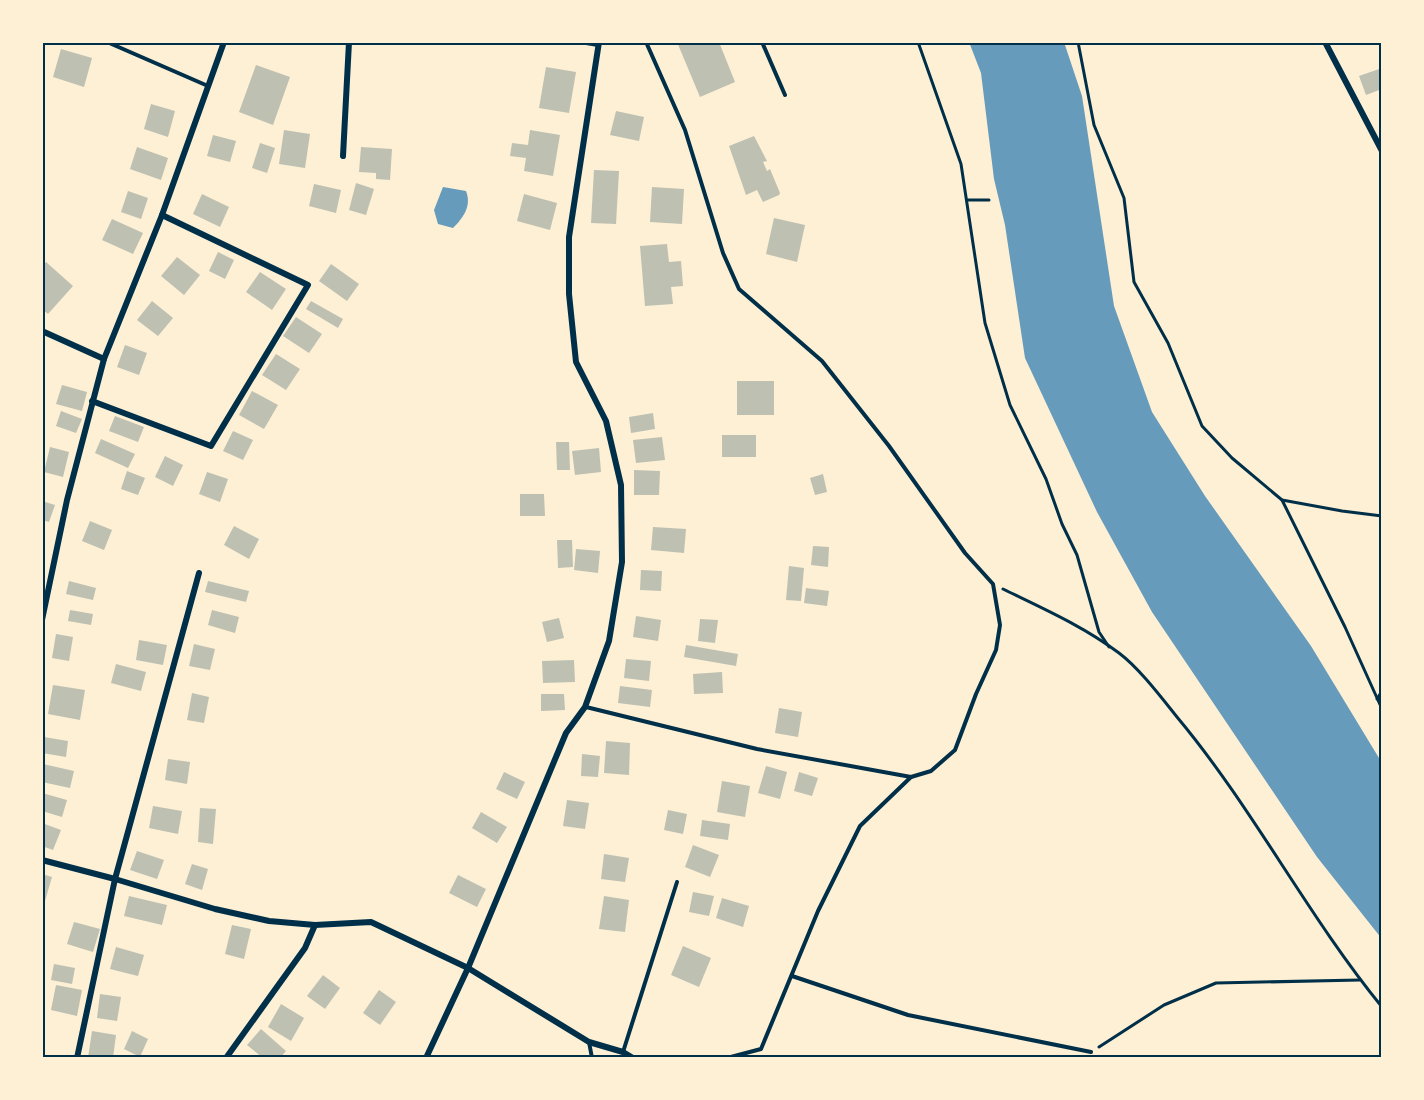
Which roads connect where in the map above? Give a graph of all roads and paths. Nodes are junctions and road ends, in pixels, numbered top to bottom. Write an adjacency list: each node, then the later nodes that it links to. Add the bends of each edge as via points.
1 (107, 42): 11 (lane)
2 (224, 42): 11 (street)
3 (350, 42): 14 (street)
4 (580, 42): 10 (lane)
5 (646, 42): 24 (lane, via 685,130 723,253 739,289 822,361 965,553)
6 (762, 42): 12 (lane)
7 (918, 42): 15 (path, via 961,164)
8 (1078, 42): 21 (path, via 1094,125 1124,198 1134,282 1168,343 1202,426 1232,458)
9 (1325, 42): 13 (street)
10 (599, 44): 29 (street, via 569,237 569,294 576,362 606,421 621,485 622,562 609,641)
11 (208, 86): 17 (street)
12 (785, 95)
13 (1382, 151)
14 (343, 156)
15 (967, 200): 16 (path); 26 (path, via 985,323 1010,405 1046,478 1077,555 1099,632)
16 (988, 200)
17 (162, 215): 19 (street); 20 (street, via 308,285 211,446)
18 (42, 331): 19 (street)
19 (104, 359): 20 (street)
20 (92, 401): 25 (street)
21 (1282, 500): 22 (path); 28 (path)
22 (1382, 516)
23 (199, 573): 33 (street)
24 (993, 584): 26 (path, via 1072,623); 31 (lane, via 1000,625 996,650 959,741 955,750 931,771)
25 (42, 620)
26 (1109, 647): 38 (path, via 1155,691 1209,754)
27 (1382, 691): 28 (path)
28 (1377, 699): 30 (path)
29 (585, 707): 31 (lane, via 757,749); 36 (street, via 566,733)
30 (1382, 709)
31 (911, 777): 37 (lane, via 860,825)
32 (42, 860): 33 (street)
33 (115, 879): 35 (street, via 215,909 269,921); 43 (street)
34 (676, 882): 41 (lane)
35 (315, 925): 36 (street, via 371,922); 44 (street, via 305,948)
36 (468, 968): 40 (street); 45 (street)
37 (792, 976): 42 (lane, via 908,1015); 48 (lane, via 761,1048)
38 (1360, 980): 39 (path); 42 (path, via 1216,983 1164,1005)
39 (1382, 1007)
40 (589, 1042): 41 (street); 46 (lane)
41 (623, 1052): 47 (street)
42 (1091, 1052)
43 (77, 1058)
44 (226, 1058)
45 (426, 1058)
46 (592, 1058)
47 (633, 1058)
48 (727, 1058)

